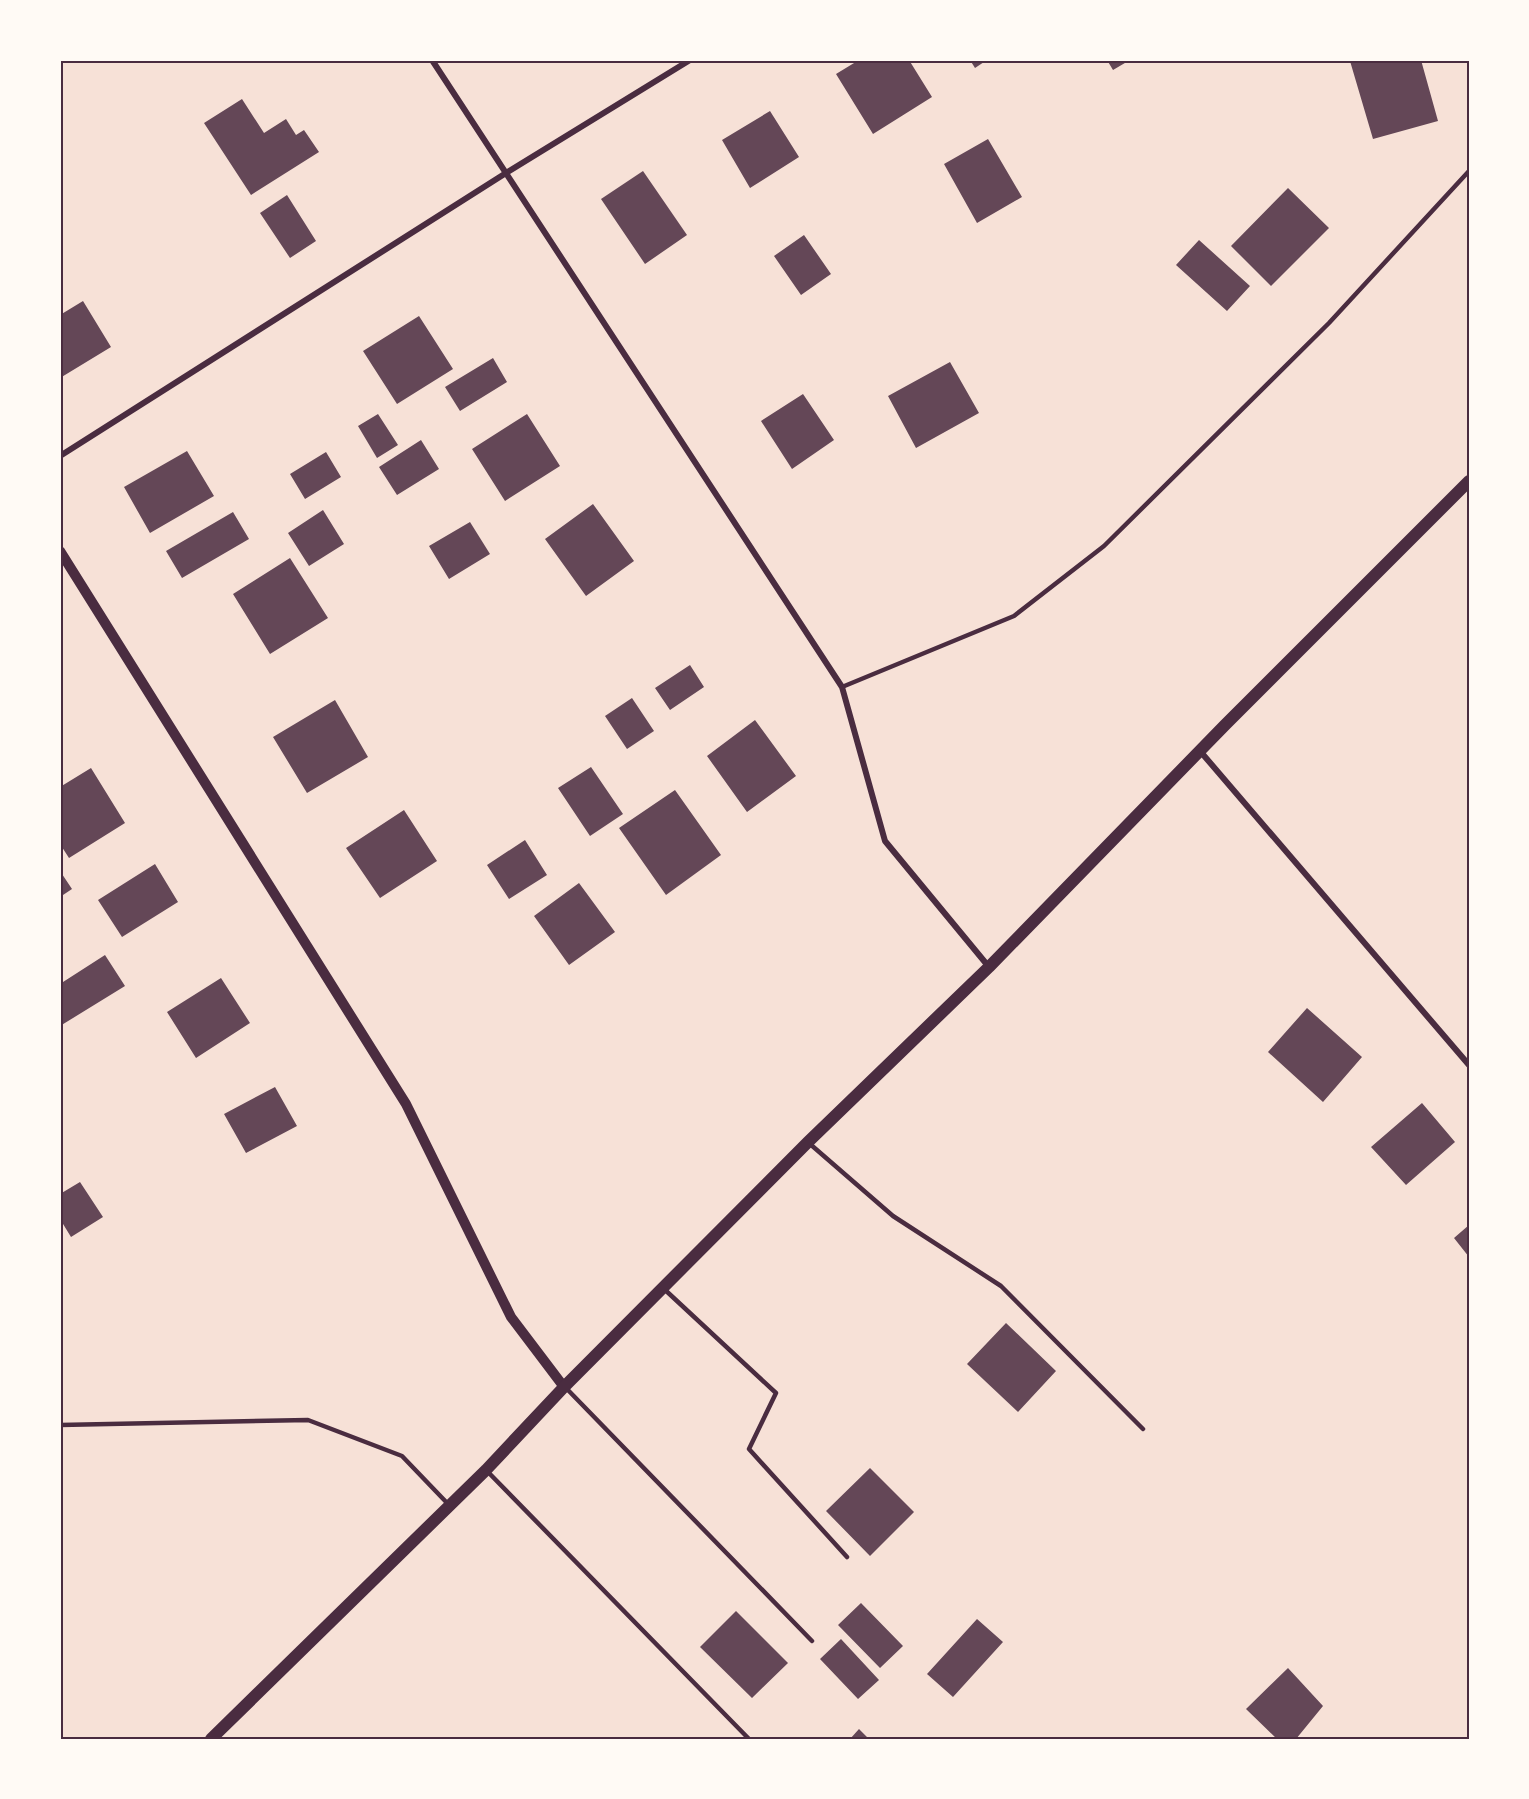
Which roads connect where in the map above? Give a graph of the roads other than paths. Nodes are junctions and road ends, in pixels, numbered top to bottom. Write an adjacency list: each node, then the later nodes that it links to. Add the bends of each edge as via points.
1 (432, 60): 4 (street)
2 (690, 60): 4 (street)
3 (1469, 171): 8 (lane, via 1329,323 1104,546 1014,616)
4 (506, 173): 5 (street); 8 (street)
5 (60, 456)
6 (1469, 481): 9 (main road)
7 (60, 551): 14 (street, via 406,1104 510,1317)
8 (842, 687): 10 (street, via 885,841)
9 (1200, 751): 10 (main road); 11 (street)
10 (989, 967): 12 (main road)
11 (1469, 1065)
12 (808, 1142): 13 (main road); 16 (lane, via 893,1216 1001,1286)
13 (663, 1288): 14 (main road); 19 (lane, via 776,1393 749,1449)
14 (564, 1387): 17 (main road); 20 (lane)
15 (60, 1425): 18 (lane, via 308,1420 402,1456)
16 (1143, 1429)
17 (486, 1470): 18 (main road); 22 (lane)
18 (449, 1505): 21 (main road)
19 (847, 1557)
20 (812, 1641)
21 (211, 1739)
22 (749, 1739)

